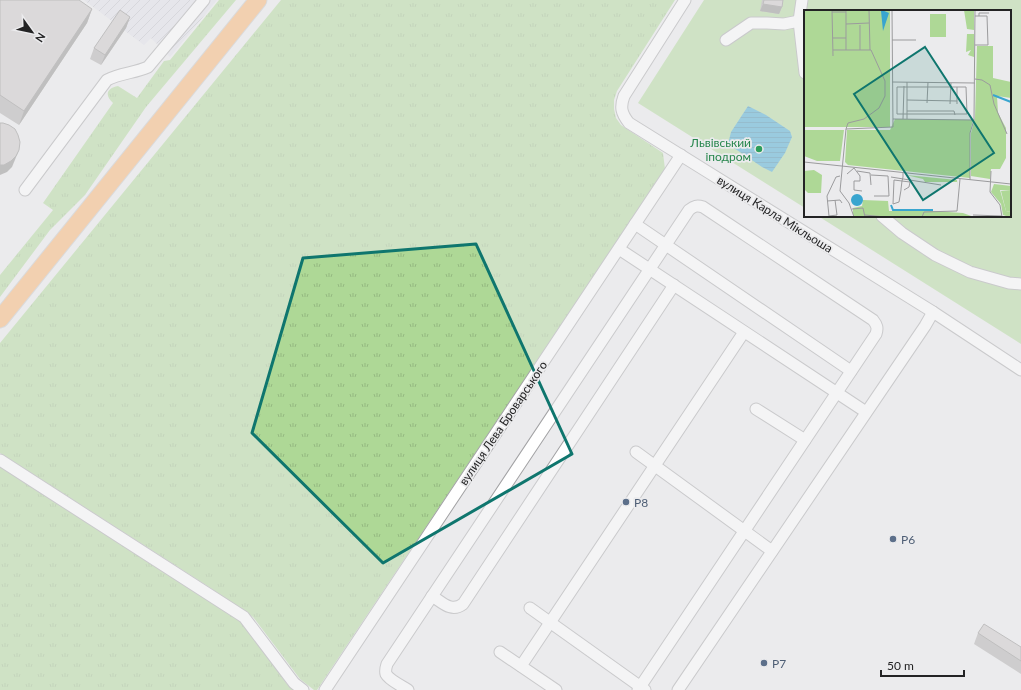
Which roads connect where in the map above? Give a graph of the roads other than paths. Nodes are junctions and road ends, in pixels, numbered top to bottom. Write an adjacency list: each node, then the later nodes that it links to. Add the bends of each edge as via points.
1 (204, 0): 9 (street, via 148,67 107,80)
2 (258, 0): 18 (highway)
3 (685, 0): 8 (street, вулиця Карла Мікльоша, via 621,104 628,123)
4 (802, 0): 5 (street)
5 (800, 21): 6 (street, via 784,24 751,23); 7 (street)
6 (726, 40)
7 (804, 63)
8 (681, 155): 11 (street, вулиця Лева Броварського); 17 (street, вулиця Карла Мікльоша)
9 (25, 190)
10 (883, 217): 15 (street, via 935,255 970,272)
11 (635, 224): 12 (street); 13 (street, вулиця Лева Броварського)
12 (666, 245): 14 (street); 21 (street); 21 (street, via 693,206 698,205 873,320 876,324 876,334)
13 (619, 249): 14 (street); 38 (street, вулиця Лева Броварського)
14 (650, 269): 16 (street); 31 (street)
15 (1021, 284)
16 (674, 285): 19 (street); 31 (street, via 463,604 459,607 449,607)
17 (933, 312): 20 (street, вулиця Карла Мікльоша); 24 (street)
18 (0, 319)
19 (744, 332): 22 (street); 28 (street)
20 (1021, 370)
21 (851, 371): 22 (street)
22 (836, 392): 24 (street); 25 (street)
23 (756, 409): 25 (street)
24 (866, 412): 30 (street)
25 (805, 440): 29 (street)
26 (636, 452): 28 (street)
27 (0, 460): 37 (street, via 244,617 294,683)
28 (655, 466): 29 (street); 33 (street)
29 (744, 531): 30 (street); 36 (street)
30 (772, 551): 41 (street)
31 (432, 596): 39 (street, via 385,669 389,678)
32 (530, 608): 33 (street)
33 (551, 622): 35 (street); 36 (street)
34 (500, 652): 35 (street)
35 (521, 666): 40 (street)
36 (641, 689)
37 (303, 690)
38 (325, 690)
39 (408, 690)
40 (556, 690)
41 (678, 690)

